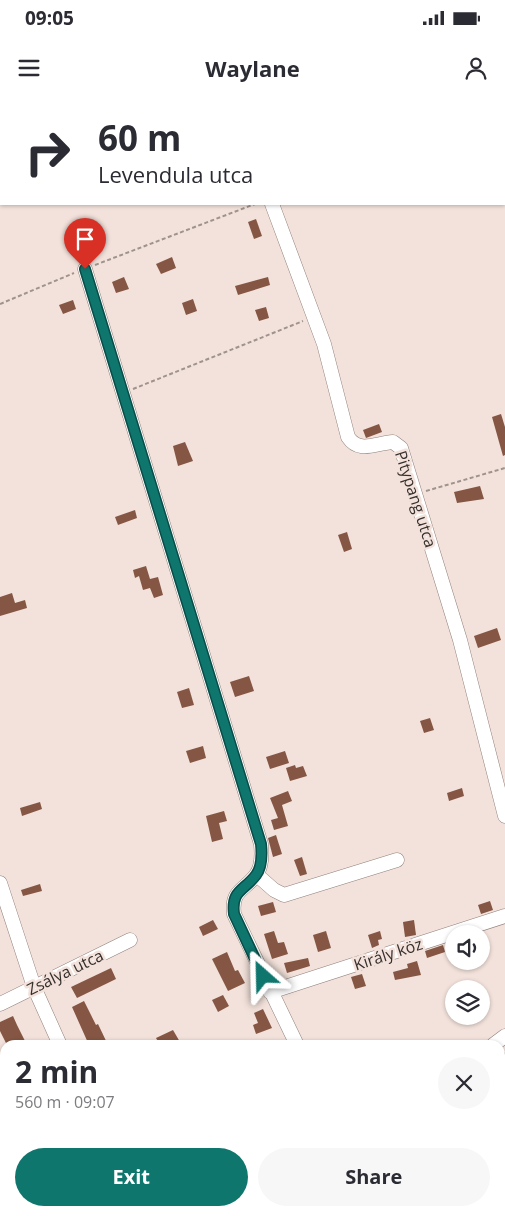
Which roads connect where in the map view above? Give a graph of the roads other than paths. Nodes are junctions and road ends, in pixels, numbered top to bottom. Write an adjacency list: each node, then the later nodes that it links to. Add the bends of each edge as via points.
1 (272, 205): 3 (street, Pitypang utca, via 330,362 348,437 363,448 390,442 399,445 460,640)
2 (85, 269): 5 (street, via 261,844)
3 (505, 816)
4 (397, 860): 5 (street, via 284,895)
5 (257, 875): 10 (street, via 237,893 234,914)
6 (0, 883): 9 (street)
7 (505, 916): 10 (street, Király köz)
8 (130, 940): 9 (street, Zsálya utca)
9 (34, 987): 11 (street, Zsálya utca); 12 (street)
10 (270, 992): 13 (street)
11 (0, 1004)
12 (58, 1040)
13 (294, 1040)

